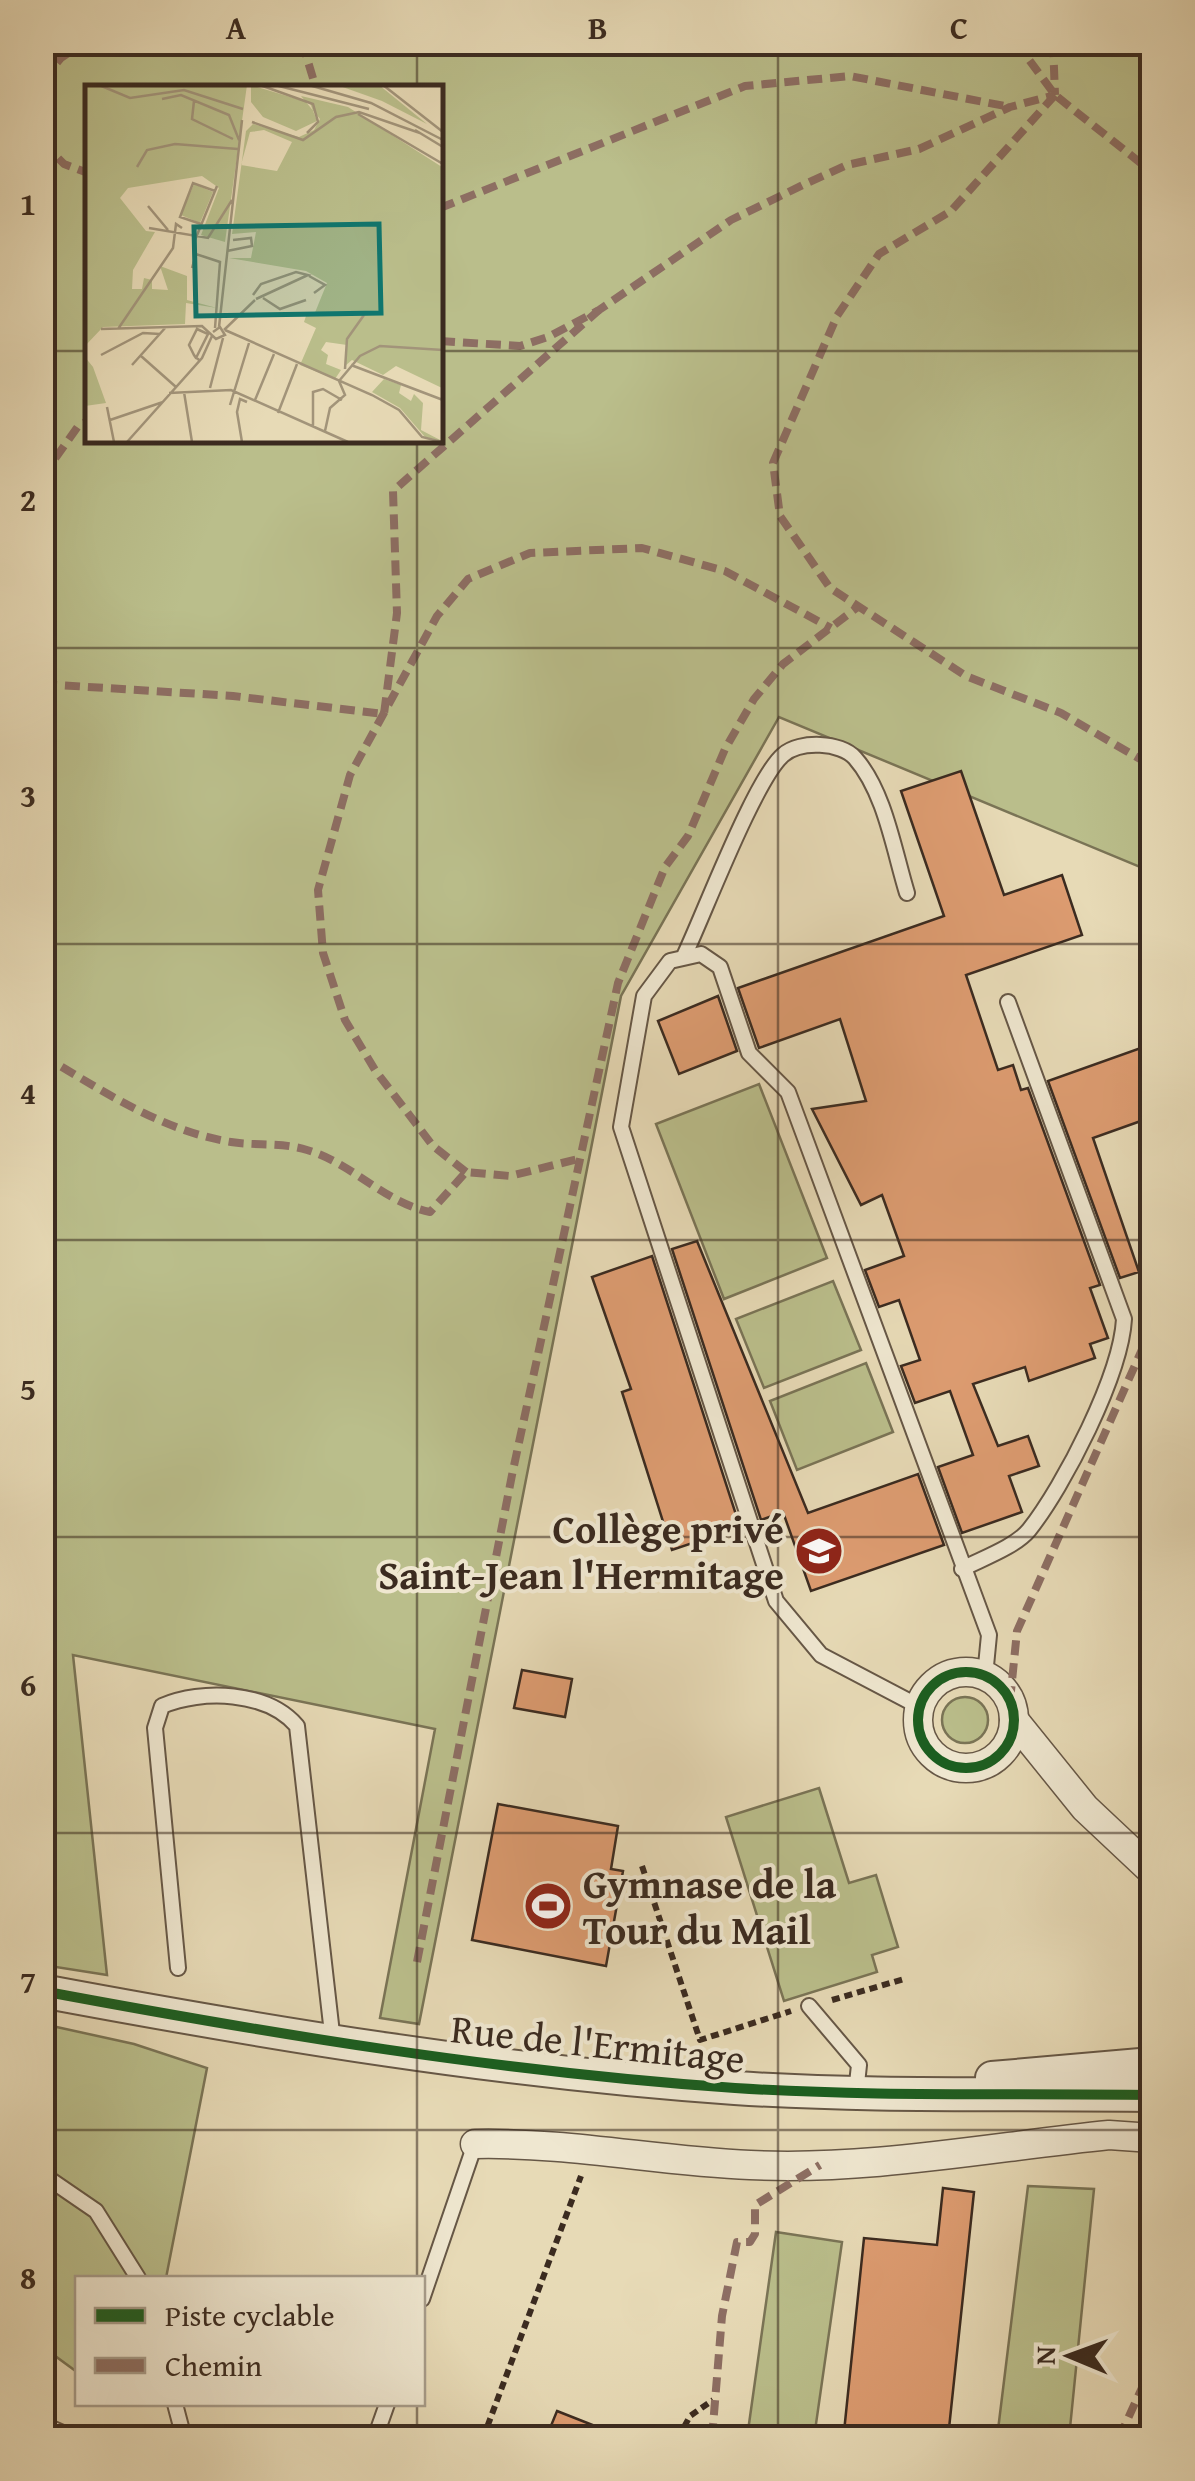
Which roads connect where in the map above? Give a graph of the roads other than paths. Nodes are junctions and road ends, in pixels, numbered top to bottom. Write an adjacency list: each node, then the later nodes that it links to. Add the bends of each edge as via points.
1 (908, 894): 2 (lane, via 863,769 852,754 825,745 804,747 784,754 762,786)
2 (685, 954): 4 (lane, via 701,954 720,966 749,1054 788,1092); 6 (lane, via 670,961 644,996 621,1126 776,1601 821,1655)
3 (1008, 1002): 4 (lane, via 1124,1320 1122,1349 1079,1446 1027,1534)
4 (962, 1570): 5 (lane, via 989,1635)
5 (985, 1676): 6 (street, via 948,1676); 7 (street, via 1000,1686)
6 (920, 1707): 8 (street, via 920,1735 938,1759 964,1768)
7 (1014, 1720): 8 (street, via 1008,1743); 9 (street)
8 (992, 1761): 9 (street)
9 (1052, 1767): 10 (street)
10 (1152, 1871)
11 (178, 1968): 14 (lane, via 154,1728 162,1706 182,1698 218,1695 266,1705 297,1726)
12 (42, 1991): 14 (street, Rue de l'Ermitage)
13 (808, 2006): 16 (lane, via 859,2064)
14 (334, 2043): 16 (street, Rue de l'Ermitage, via 660,2082)
15 (1152, 2064): 16 (street, Rue de l'Ermitage)
16 (859, 2094): 17 (street, Rue de l'Ermitage)
17 (1152, 2095)
18 (1152, 2138): 19 (street, via 1109,2135 820,2165)
19 (475, 2144): 22 (lane)
20 (42, 2174): 21 (lane, via 96,2211)
21 (137, 2276)
22 (425, 2289)
23 (176, 2406): 27 (lane)
24 (386, 2406): 28 (lane)
25 (42, 2424): 26 (lane)
26 (74, 2438)
27 (184, 2438)
28 (375, 2438)

